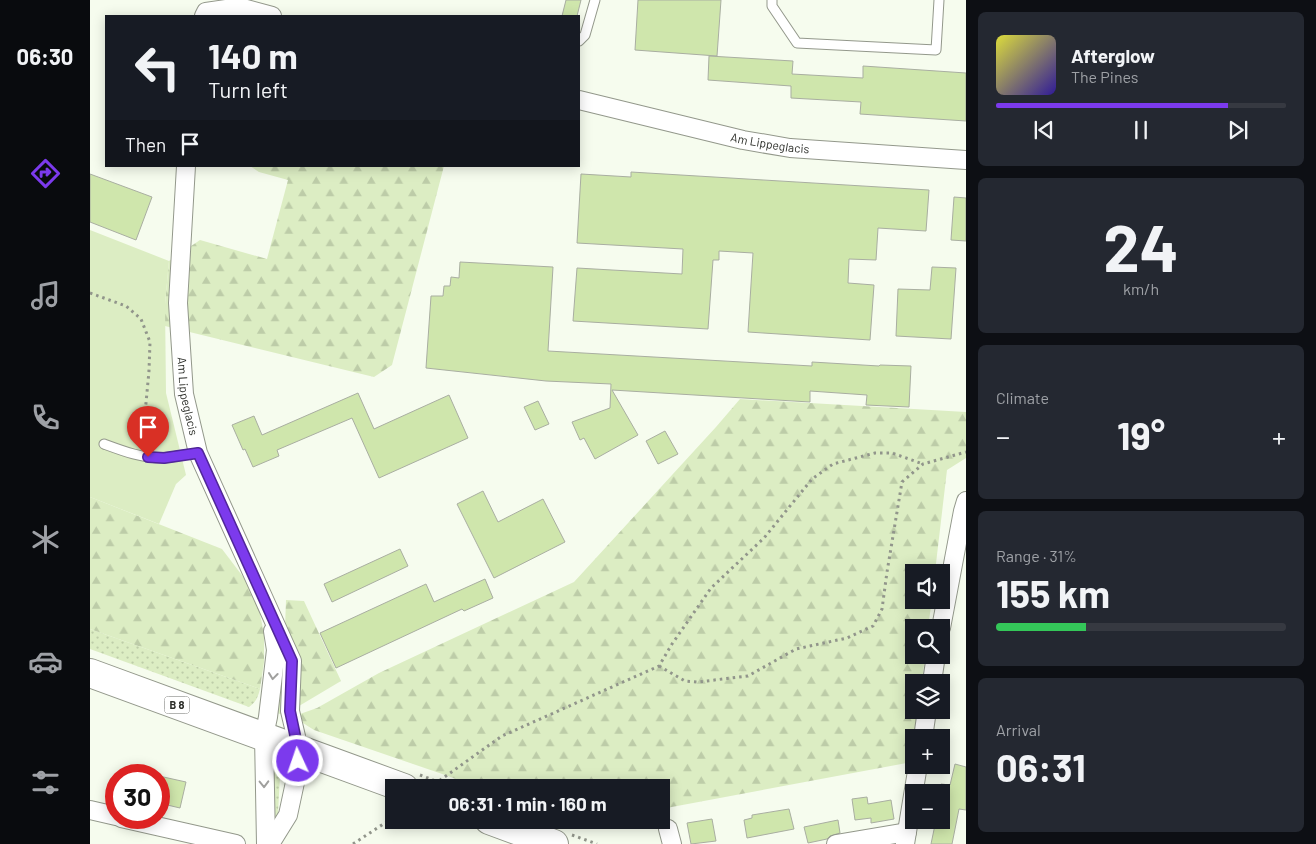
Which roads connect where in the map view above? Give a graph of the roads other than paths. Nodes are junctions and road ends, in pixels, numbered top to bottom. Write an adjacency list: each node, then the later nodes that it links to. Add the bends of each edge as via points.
1 (595, 0): 6 (lane, via 585,35)
2 (772, 0): 3 (lane, via 772,6 797,43 936,50)
3 (939, 0)
4 (204, 15): 5 (street, via 206,12 239,7)
5 (268, 15)
6 (580, 40)
7 (580, 100): 8 (street, Am Lippeglacis, via 743,140 790,148)
8 (966, 160)
9 (186, 167): 11 (street, Am Lippeglacis, via 178,303 184,394)
10 (104, 444): 11 (lane, via 144,459)
11 (198, 453): 13 (street, Am Lippeglacis)
12 (966, 501): 14 (street)
13 (270, 611): 16 (street, Am Lippeglacis, one-way to 16, via 276,650); 17 (street, Am Lippeglacis, via 292,661 290,711)
14 (943, 619)
15 (90, 673): 16 (main road, B 8, via 160,699)
16 (266, 726): 17 (main road, B 8); 26 (street, Am Lippeglacis, one-way to 26)
17 (298, 749): 19 (main road, B 8); 27 (street, Am Lippeglacis, via 297,773 288,815)
18 (917, 774): 24 (street)
19 (385, 781)
20 (90, 810): 21 (street)
21 (105, 813)
22 (170, 829): 25 (street)
23 (513, 829): 28 (main road)
24 (906, 838): 29 (street)
25 (236, 844)
26 (266, 844)
27 (270, 844)
28 (554, 844)
29 (836, 844)

